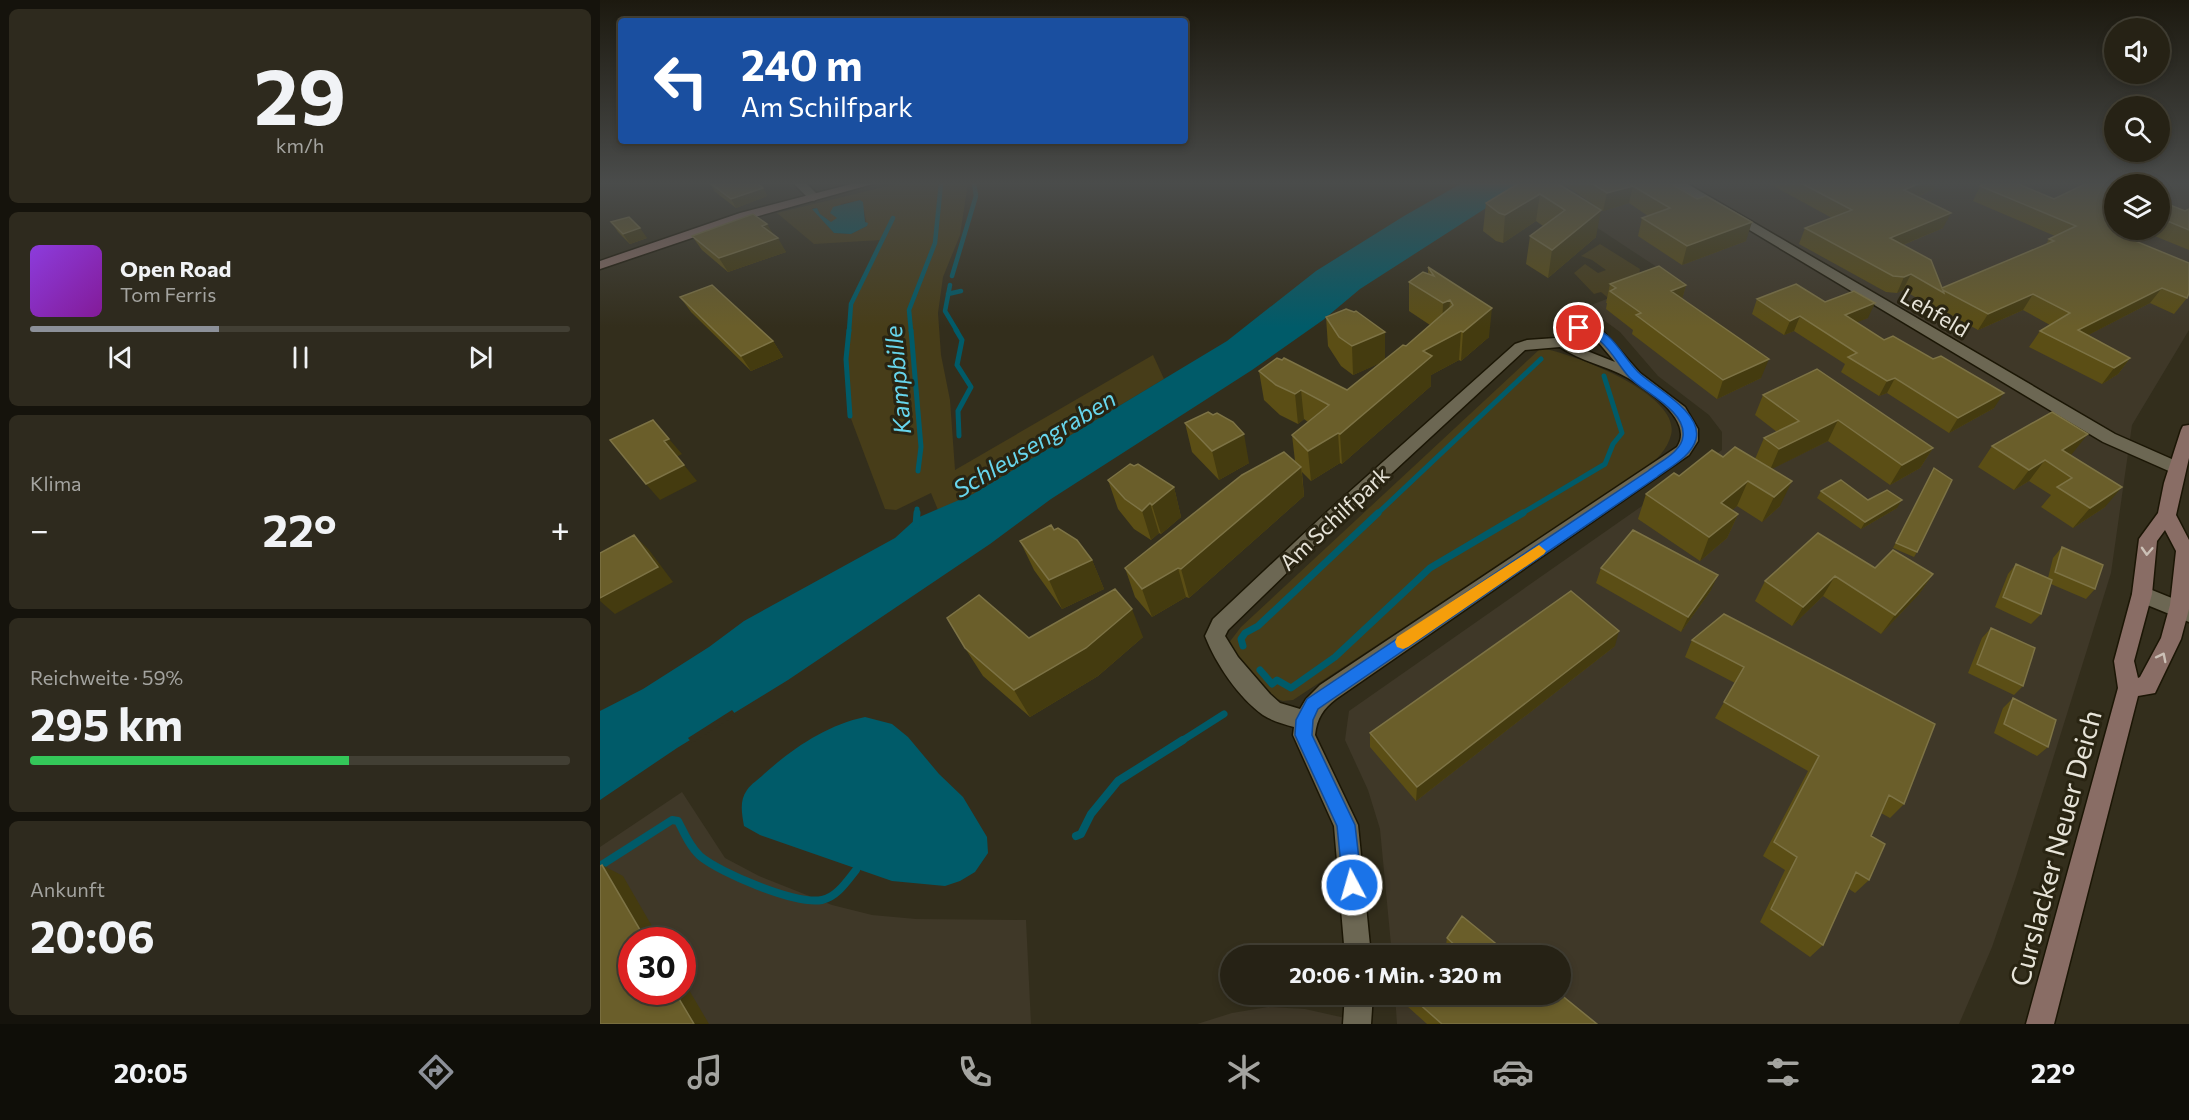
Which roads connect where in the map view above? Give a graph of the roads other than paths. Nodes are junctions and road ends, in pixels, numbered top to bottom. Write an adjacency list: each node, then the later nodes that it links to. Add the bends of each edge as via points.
1 (701, 231): 3 (main road)
2 (1758, 231): 7 (street, Lehfeld, via 2109,438)
3 (600, 265)
4 (1563, 342): 5 (street, Am Schilfpark, via 1577,352); 5 (street, Am Schilfpark, via 1564,334 1570,330 1598,333); 12 (street, Am Schilfpark, via 1520,347 1220,625 1215,636 1218,648 1270,708)
5 (1634, 375): 12 (street, Am Schilfpark, via 1677,407 1690,430 1683,451 1328,692 1313,704)
6 (2189, 430): 7 (main road, Curslacker Neuer Deich)
7 (2177, 468): 8 (main road, Curslacker Neuer Deich)
8 (2167, 515): 9 (main road, Curslacker Neuer Deich, one-way to 9, via 2148,539); 10 (main road, via 2185,551)
9 (2142, 594): 10 (street); 11 (main road, Curslacker Neuer Deich, via 2124,661)
10 (2184, 612): 11 (main road, one-way to 10, via 2147,686)
11 (2129, 688): 16 (main road, Curslacker Neuer Deich)
12 (1304, 720): 13 (street, via 1304,735 1346,825)
13 (1357, 945)
14 (1358, 1005): 15 (street)
15 (1356, 1024)
16 (2040, 1024)

